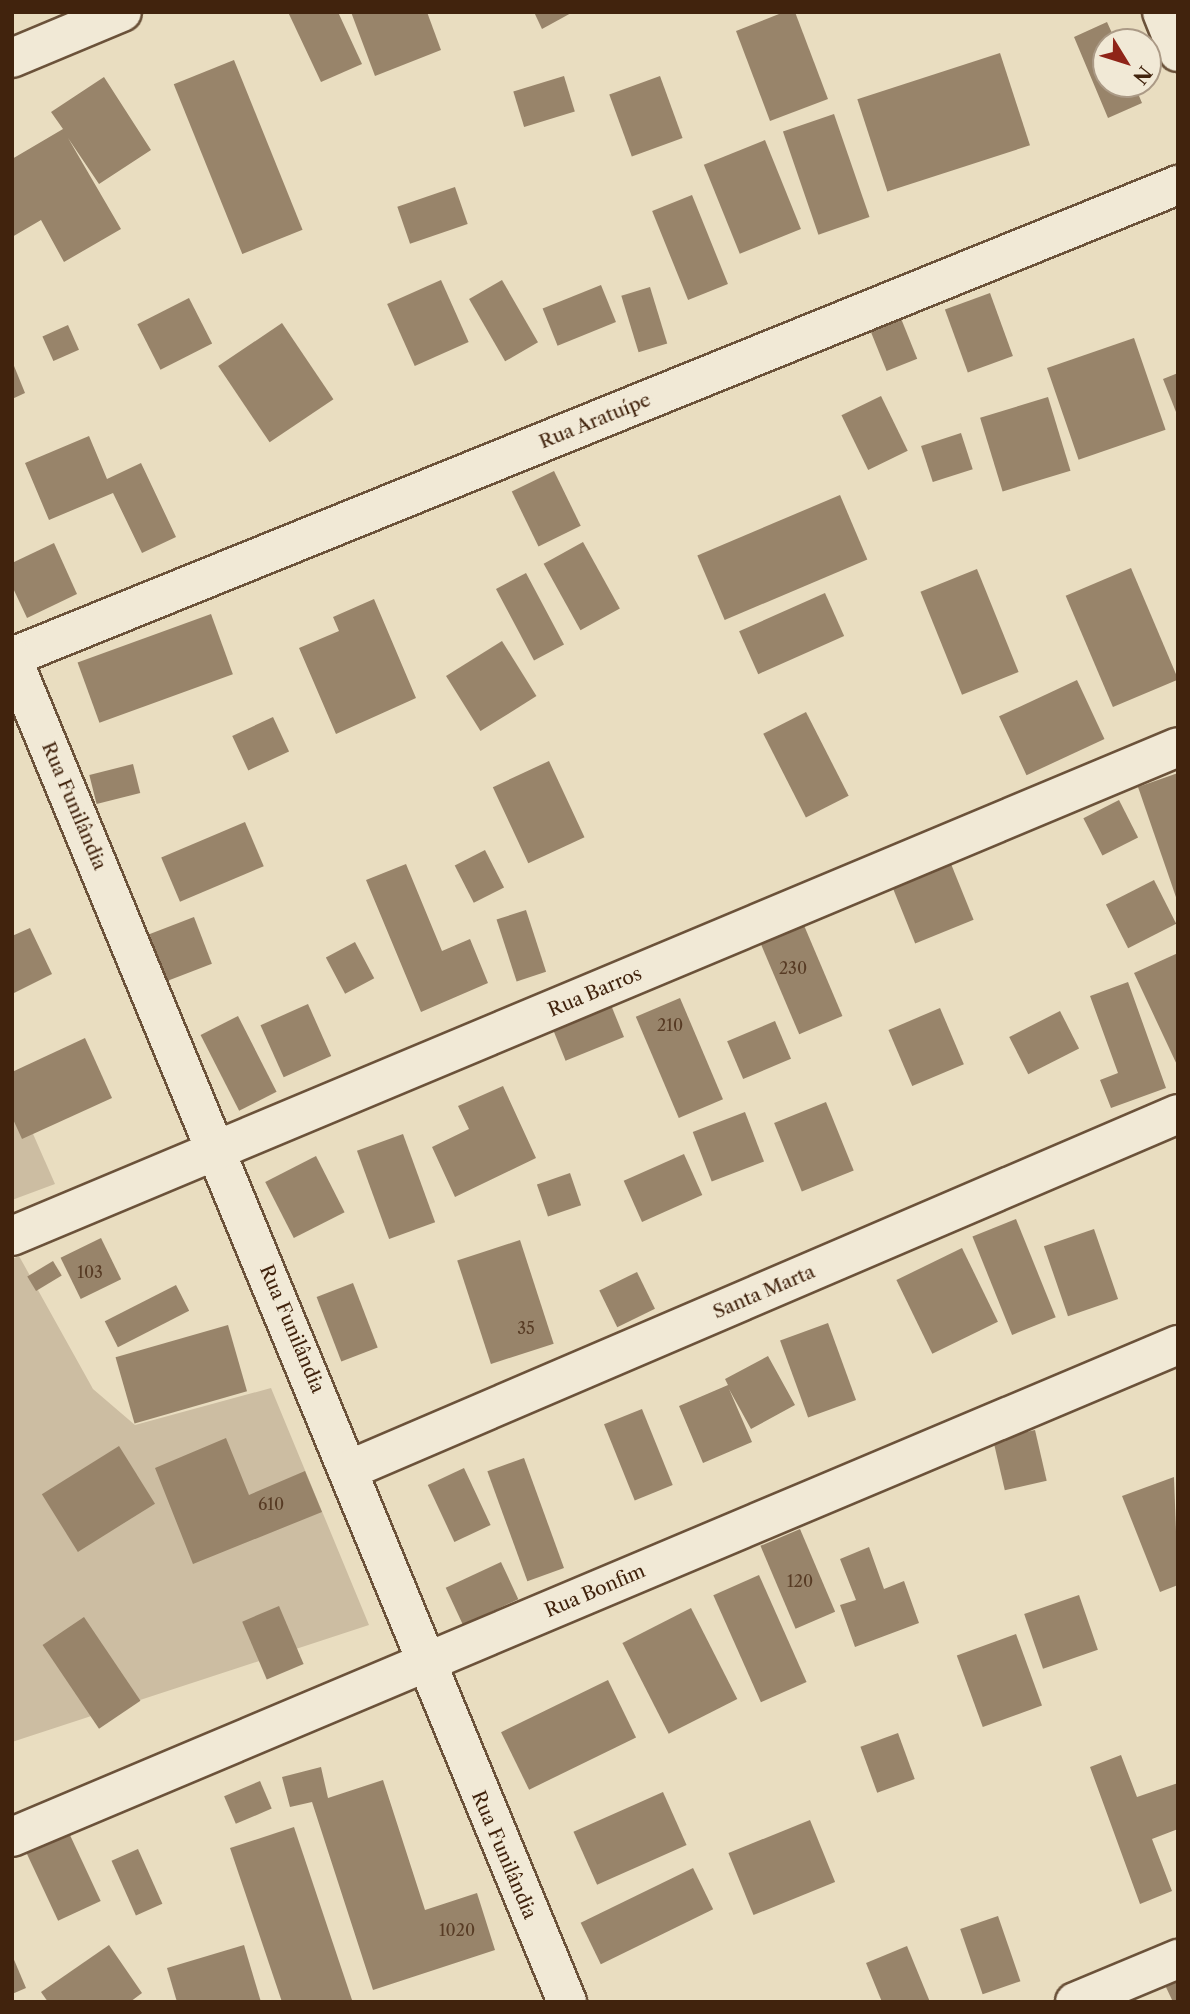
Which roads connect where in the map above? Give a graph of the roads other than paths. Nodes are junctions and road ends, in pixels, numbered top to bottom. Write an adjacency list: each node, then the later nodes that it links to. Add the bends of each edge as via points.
1 (122, 12): 4 (street)
2 (1162, 12): 3 (street)
3 (1178, 52)
4 (12, 58)
5 (1178, 185): 6 (street, Rua Aratuípe)
6 (12, 658): 9 (street, Rua Funilândia)
7 (1178, 747): 9 (street, Rua Barros)
8 (1178, 1114): 12 (street, Santa Marta)
9 (218, 1151): 10 (street, Rua Barros); 12 (street, Rua Funilândia)
10 (12, 1236)
11 (1178, 1345): 13 (street, Rua Bonfim)
12 (351, 1469): 13 (street, Rua Funilândia)
13 (423, 1663): 14 (street, Rua Bonfim); 16 (street, Rua Funilândia)
14 (12, 1837)
15 (1178, 1959): 17 (street)
16 (567, 2002)
17 (1075, 2002)

